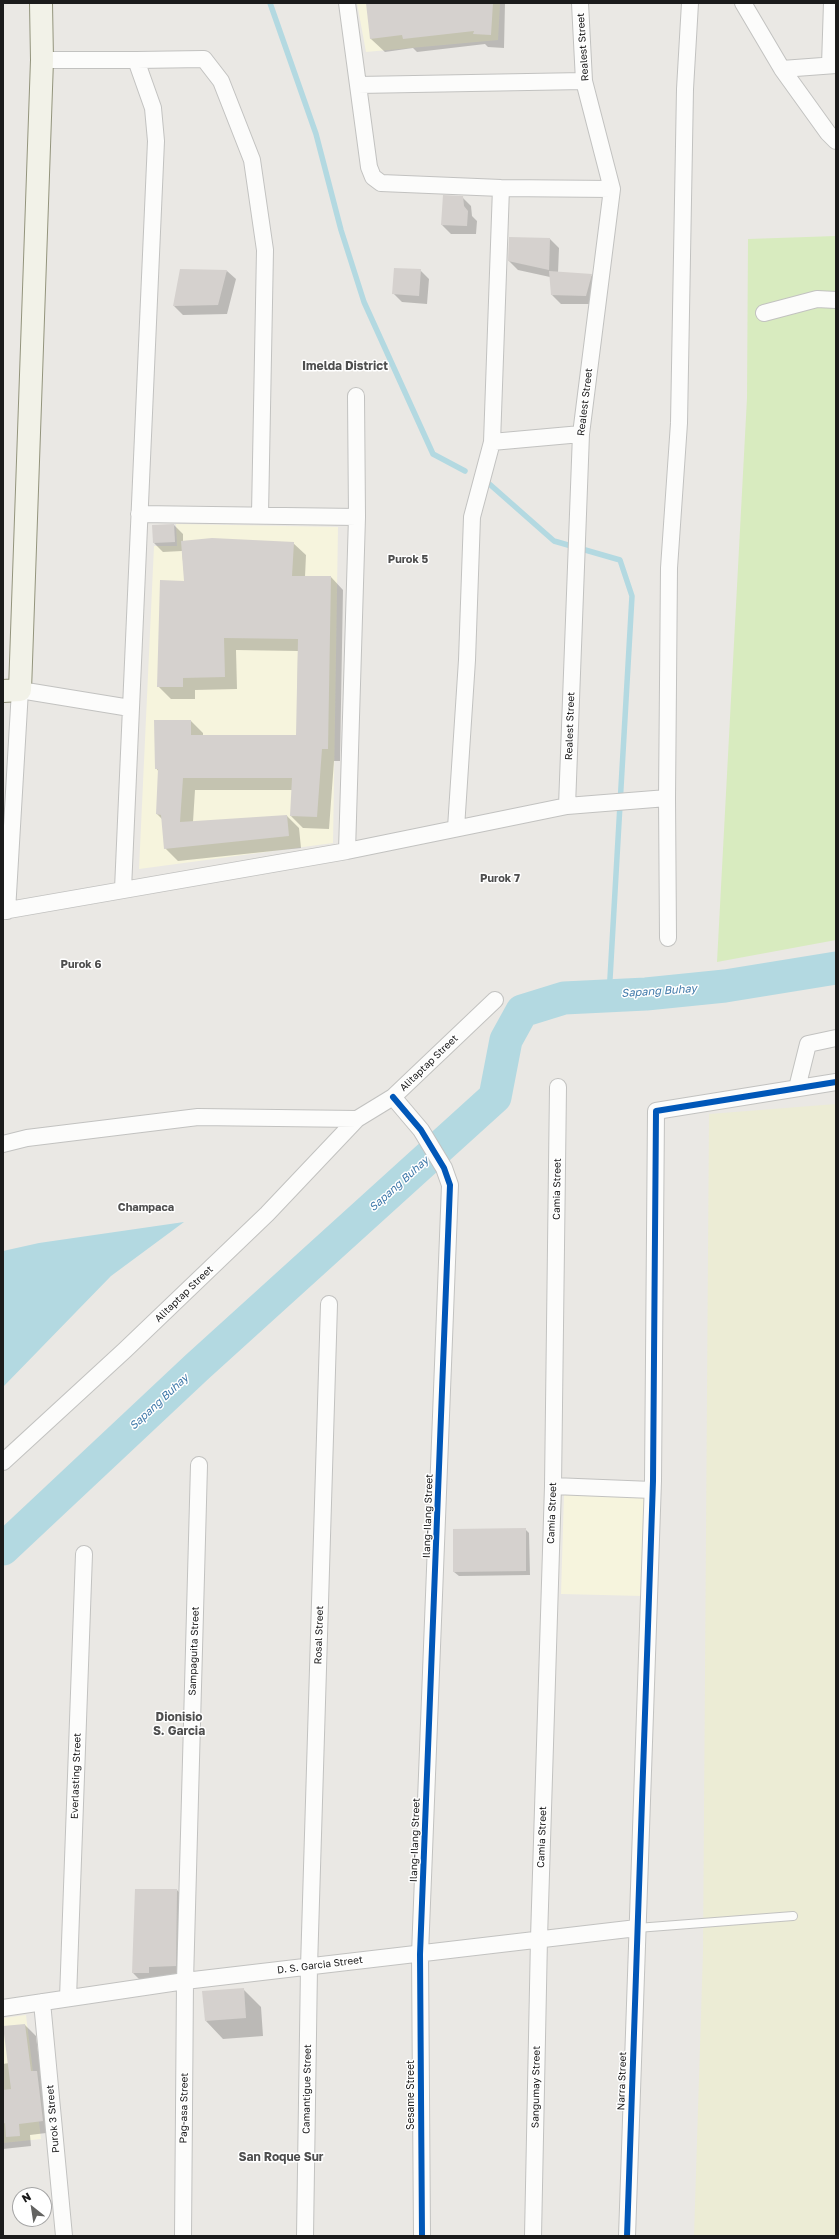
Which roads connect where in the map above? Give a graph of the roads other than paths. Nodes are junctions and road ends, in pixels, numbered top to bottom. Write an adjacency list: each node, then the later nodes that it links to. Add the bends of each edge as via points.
1 (41, 3): 7 (street)
2 (347, 3): 12 (street)
3 (580, 3): 11 (street, Realest Street)
4 (690, 3): 26 (street, via 685,89 679,423 669,568)
5 (743, 3): 10 (street)
6 (832, 3): 9 (street)
7 (42, 60): 8 (street); 24 (street)
8 (136, 60): 21 (street, via 153,108 156,141); 22 (street, via 204,59 221,82 252,160 265,250)
9 (833, 65): 10 (street)
10 (782, 69): 13 (street)
11 (584, 81): 12 (street); 15 (street, Realest Street)
12 (358, 85): 14 (street, via 369,167 373,177 381,183)
13 (836, 141)
14 (501, 188): 15 (street); 20 (street)
15 (612, 189): 19 (street, Realest Street)
16 (836, 300): 17 (street, via 817,299)
17 (764, 313)
18 (356, 396): 23 (street)
19 (581, 434): 20 (street); 27 (street, Realest Street)
20 (492, 442): 28 (street, via 472,517 467,660)
21 (139, 514): 22 (street); 25 (street)
22 (260, 514): 23 (street)
23 (357, 517): 29 (street)
24 (11, 691): 25 (street); 31 (street)
25 (130, 708): 30 (street)
26 (666, 798): 27 (street); 32 (street)
27 (567, 806): 28 (street)
28 (456, 828): 29 (street)
29 (347, 851): 30 (street)
30 (123, 889): 31 (street)
31 (5, 911)
32 (668, 938)
33 (495, 1000): 38 (street, Alitaptap Street)
34 (836, 1038): 37 (street, via 808,1044)
35 (836, 1082): 37 (street)
36 (558, 1087): 44 (street, Camia Street)
37 (797, 1088): 45 (street, Narra Street, via 656,1111)
38 (393, 1097): 39 (street, Alitaptap Street); 50 (street, Ilang-Ilang Street, via 420,1130 444,1168 450,1185)
39 (356, 1119): 40 (street, via 198,1117 26,1138); 42 (street, Alitaptap Street, via 267,1214)
40 (3, 1144)
41 (329, 1304): 51 (street, Rosal Street)
42 (3, 1462)
43 (199, 1466): 52 (street, Sampaguita Street)
44 (552, 1486): 45 (street); 49 (street, Camia Street)
45 (652, 1490): 48 (street, Narra Street)
46 (84, 1554): 53 (street, Everlasting Street)
47 (793, 1916): 48 (lane)
48 (637, 1928): 49 (street, D. S. Garcia Street); 61 (street, Narra Street)
49 (539, 1938): 50 (street, D. S. Garcia Street); 60 (street, Sangumay Street)
50 (420, 1954): 51 (street, D. S. Garcia Street); 59 (street, Sesame Street)
51 (309, 1967): 52 (street, D. S. Garcia Street); 58 (street, Camantigue Street)
52 (185, 1981): 53 (street, D. S. Garcia Street); 57 (street, Pag-asa Street)
53 (68, 1998): 54 (street, D. S. Garcia Street)
54 (42, 2002): 55 (street, D. S. Garcia Street); 56 (street, Purok 3 Street)
55 (3, 2008)
56 (64, 2236)
57 (183, 2236)
58 (305, 2236)
59 (422, 2236)
60 (533, 2236)
61 (627, 2236)

